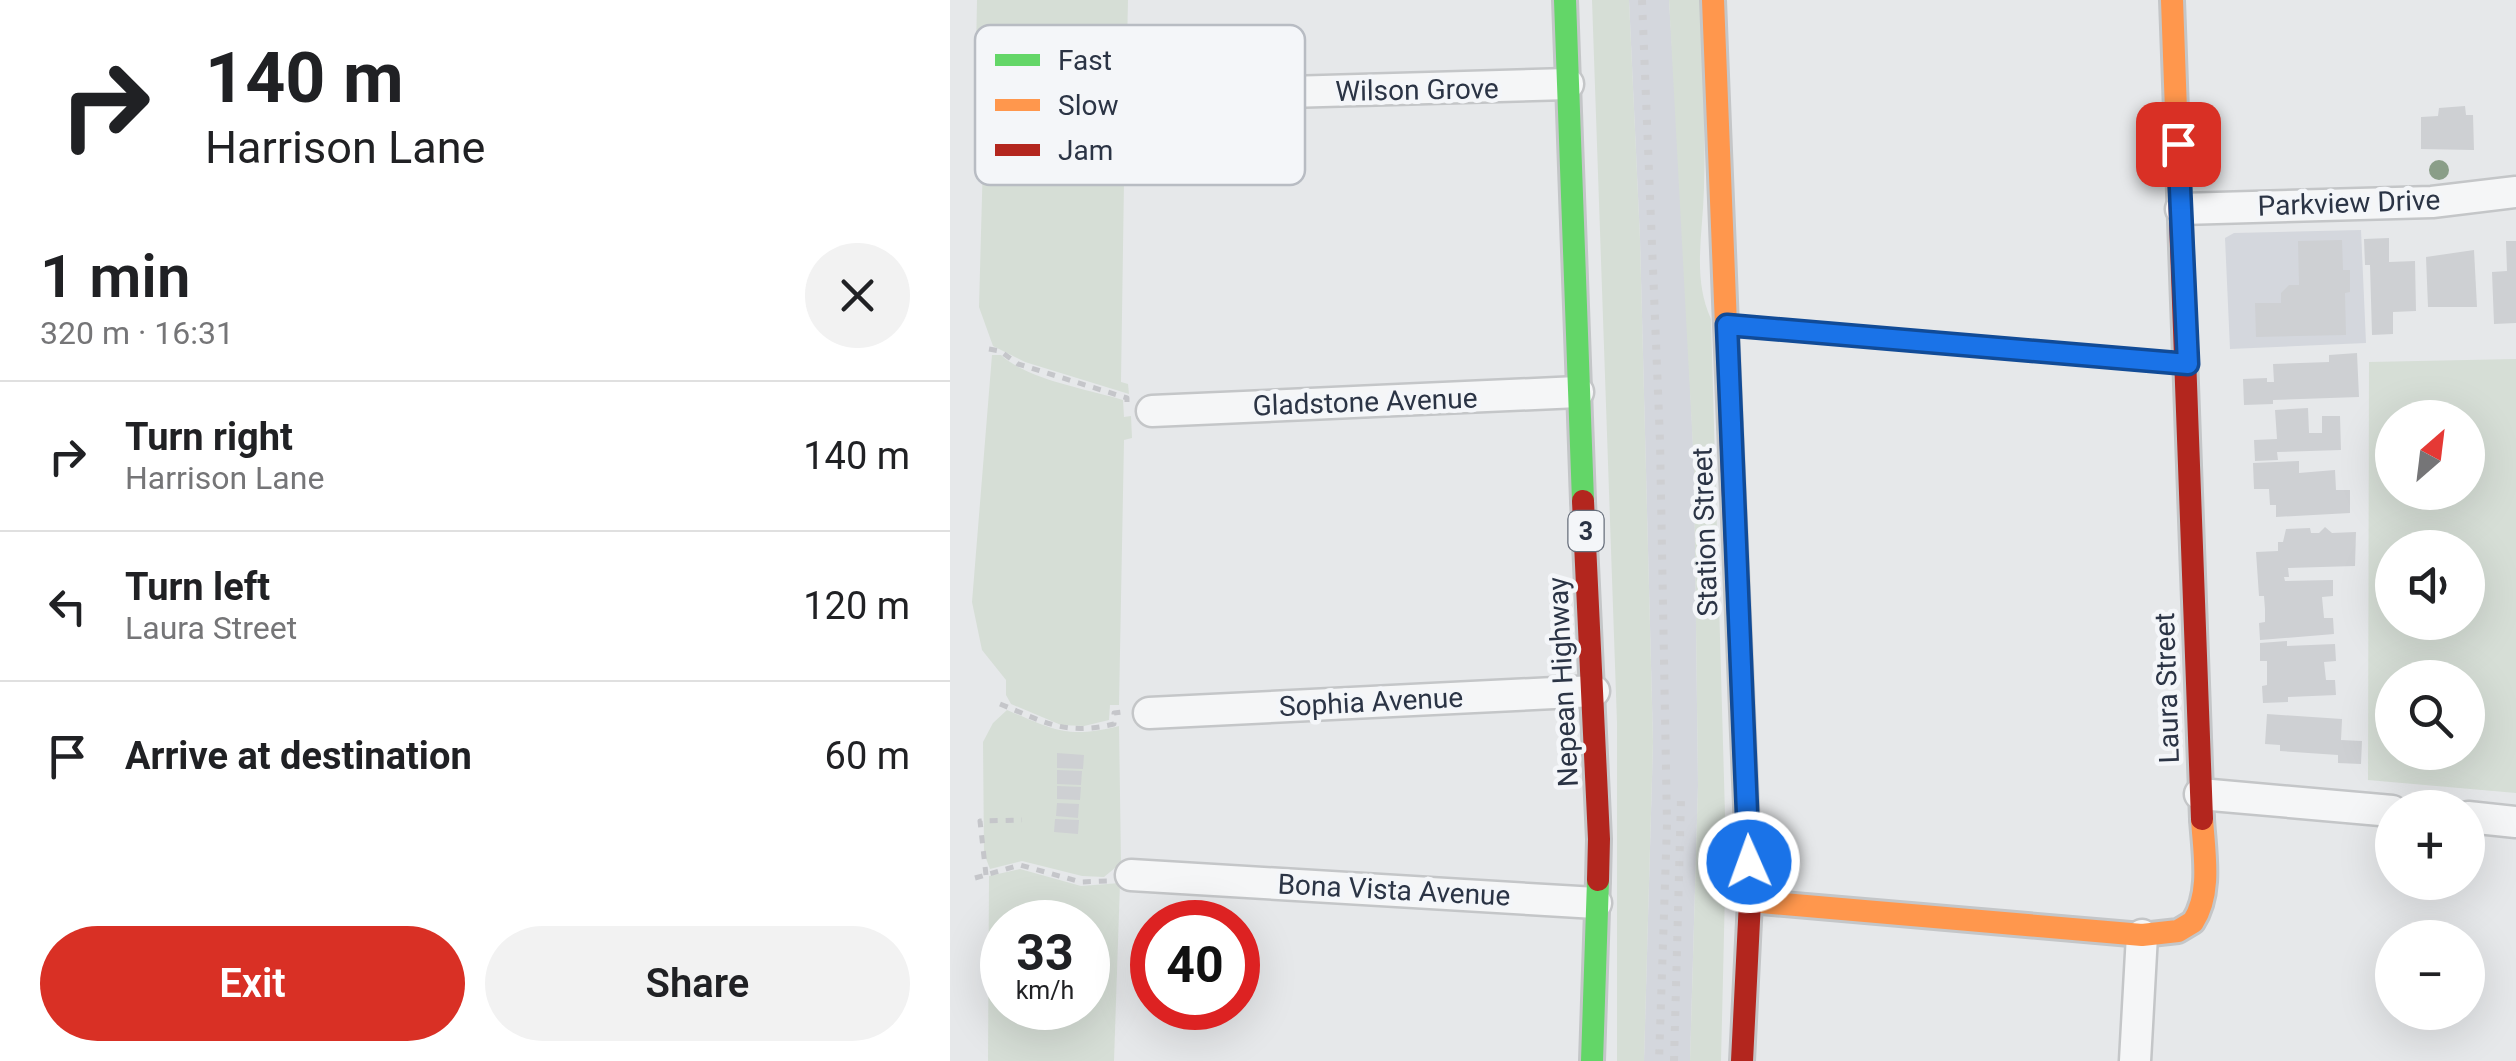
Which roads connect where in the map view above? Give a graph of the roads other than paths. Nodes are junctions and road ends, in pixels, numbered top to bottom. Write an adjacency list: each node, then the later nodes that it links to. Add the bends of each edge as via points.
1 (1565, 0): 4 (main road, Nepean Highway / 3)
2 (1714, 0): 8 (main road, Station Street)
3 (2172, 0): 7 (main road, Laura Street)
4 (1568, 84): 5 (street, Wilson Grove); 10 (main road, Nepean Highway / 3)
5 (1305, 92)
6 (2516, 192): 7 (street, Parkview Drive, via 2432,202)
7 (2182, 209): 9 (main road, Laura Street)
8 (1727, 325): 9 (lane); 19 (main road, Station Street)
9 (2188, 364): 14 (main road, Laura Street)
10 (1578, 392): 11 (street, Gladstone Avenue); 12 (main road, Nepean Highway / 3)
11 (1140, 411)
12 (1594, 691): 13 (street, Sophia Avenue); 20 (main road, Nepean Highway / 3)
13 (1135, 713)
14 (2200, 794): 15 (street); 21 (main road, Laura Street, via 2202,910 2195,923 2174,934)
15 (2375, 809)
16 (2485, 819): 17 (street)
17 (2516, 822)
18 (1124, 874): 20 (street, Bona Vista Avenue)
19 (1750, 901): 21 (main road, Laura Street); 23 (main road, Station Street)
20 (1596, 903): 22 (main road, Nepean Highway / 3)
21 (2142, 935): 24 (street)
22 (1592, 1061)
23 (1742, 1061)
24 (2135, 1061)

